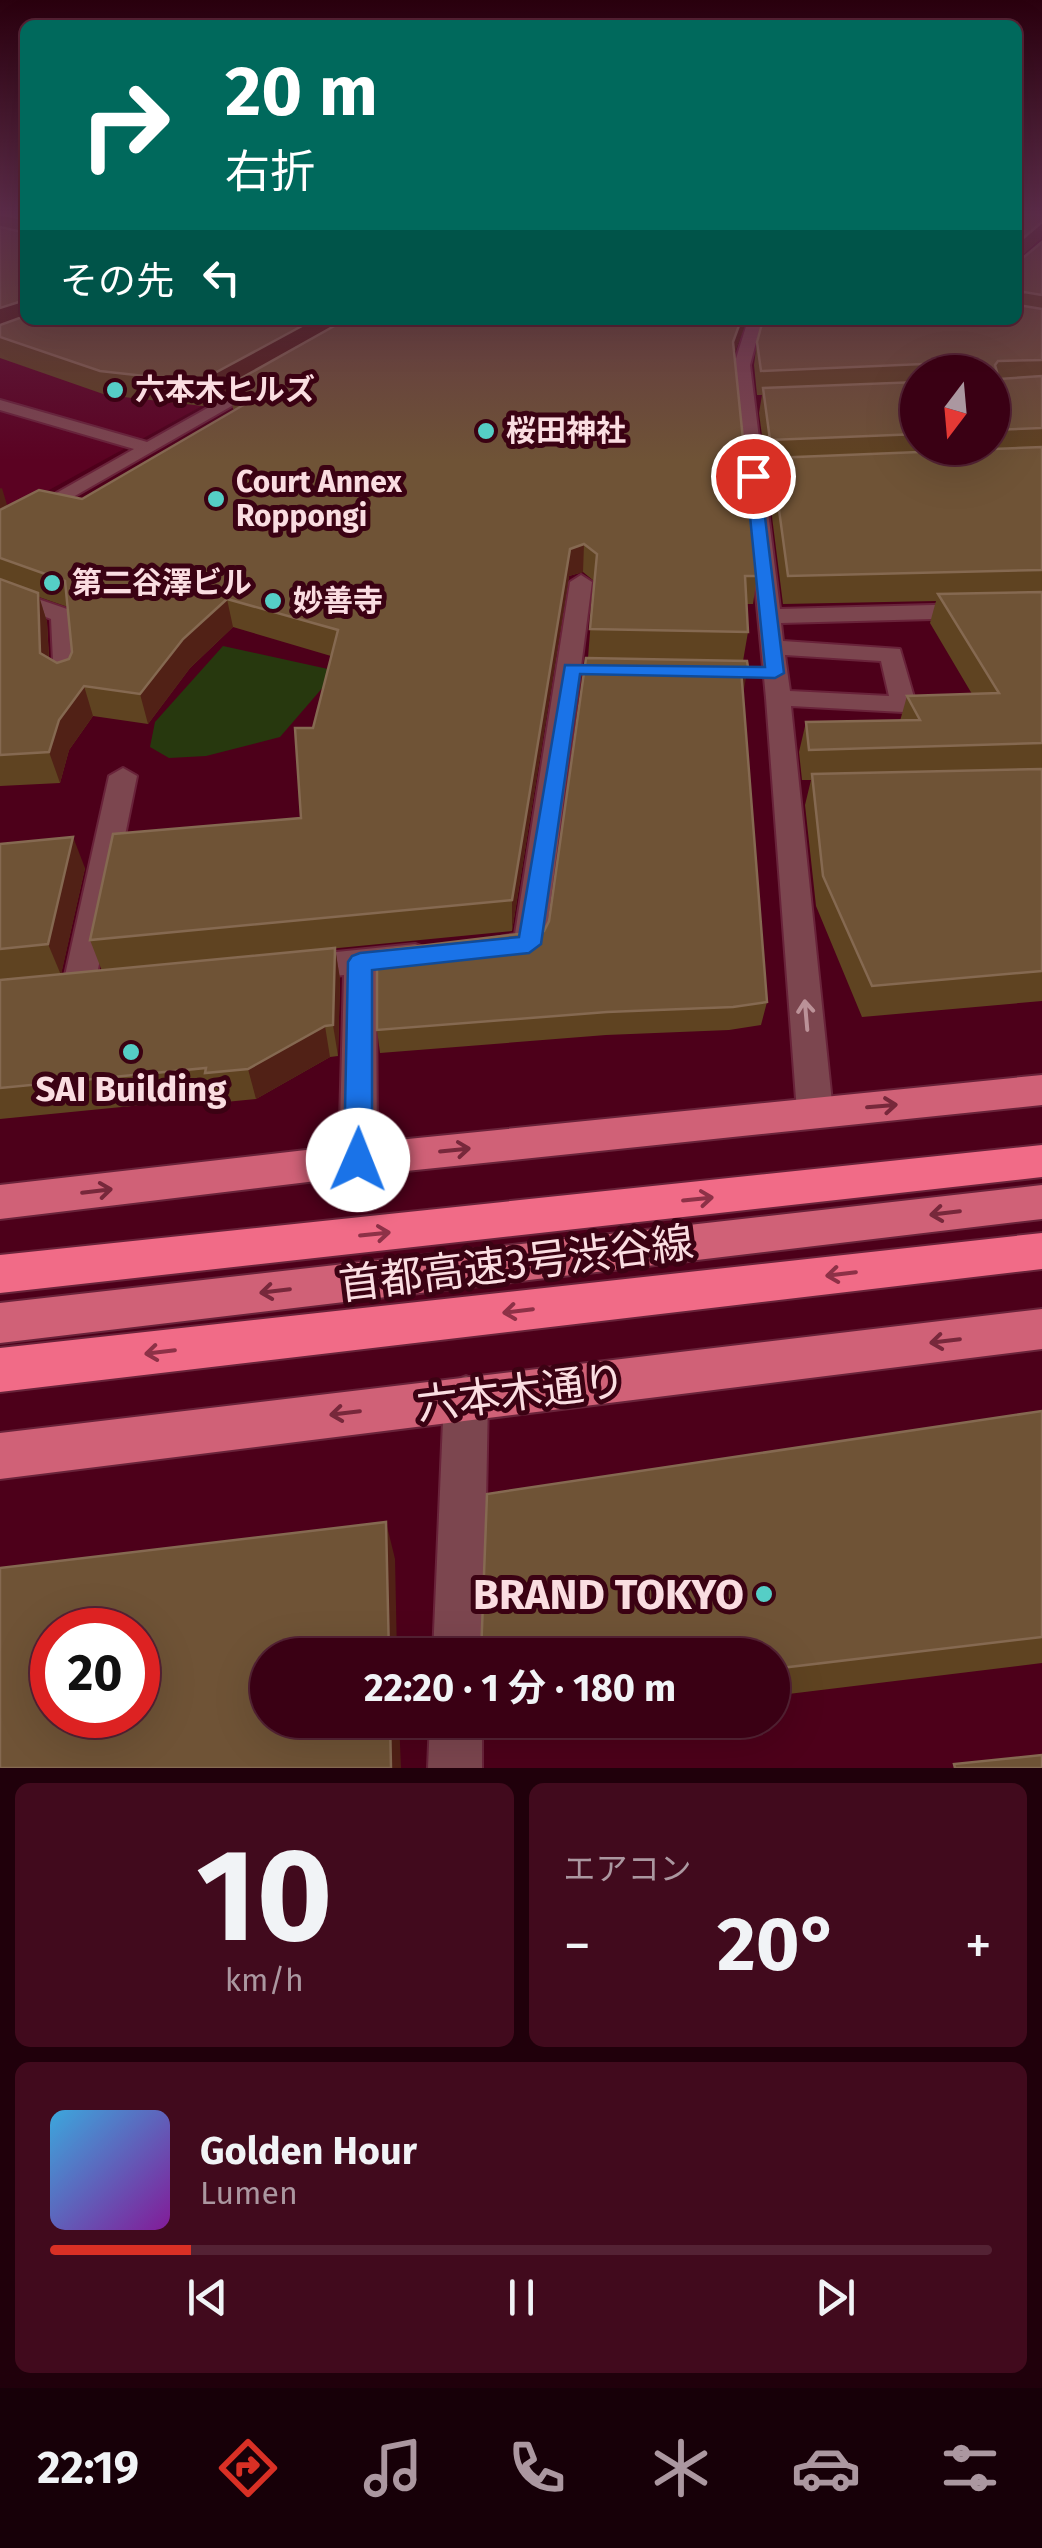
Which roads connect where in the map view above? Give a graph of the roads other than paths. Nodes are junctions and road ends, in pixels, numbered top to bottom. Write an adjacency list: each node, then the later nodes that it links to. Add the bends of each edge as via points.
1 (754, 325): 11 (street, via 742,366 762,476)
2 (282, 372): 4 (street)
3 (0, 405): 4 (street)
4 (150, 448): 6 (street)
5 (3, 503): 6 (street)
6 (36, 512): 7 (street)
7 (0, 532)
8 (581, 582): 14 (street, via 581,669 529,944)
9 (0, 593): 12 (street, via 62,615)
10 (1042, 609): 11 (street)
11 (769, 616): 20 (street, one-way to 11, via 796,793 769,673)
12 (66, 682)
13 (122, 776): 17 (street)
14 (360, 962): 15 (street); 21 (street)
15 (266, 971)
16 (116, 986): 17 (street)
17 (78, 989): 18 (street)
18 (39, 993)
19 (1042, 1090): 20 (main road, one-way to 19)
20 (815, 1112): 21 (main road, one-way to 20)
21 (358, 1160): 23 (main road, one-way to 21)
22 (1042, 1162): 26 (highway, 首都高速3号渋谷線, one-way to 22)
23 (0, 1202)
24 (1042, 1202): 27 (main road, one-way to 27)
25 (1042, 1251): 29 (highway, 首都高速3号渋谷線, one-way to 29)
26 (0, 1274)
27 (0, 1323)
28 (1042, 1329): 30 (main road, 六本木通り, one-way to 30)
29 (0, 1370)
30 (466, 1398): 31 (main road, 六本木通り, one-way to 31); 32 (street)
31 (0, 1456)
32 (459, 1638)
33 (455, 1738): 34 (street)
34 (454, 1768)

